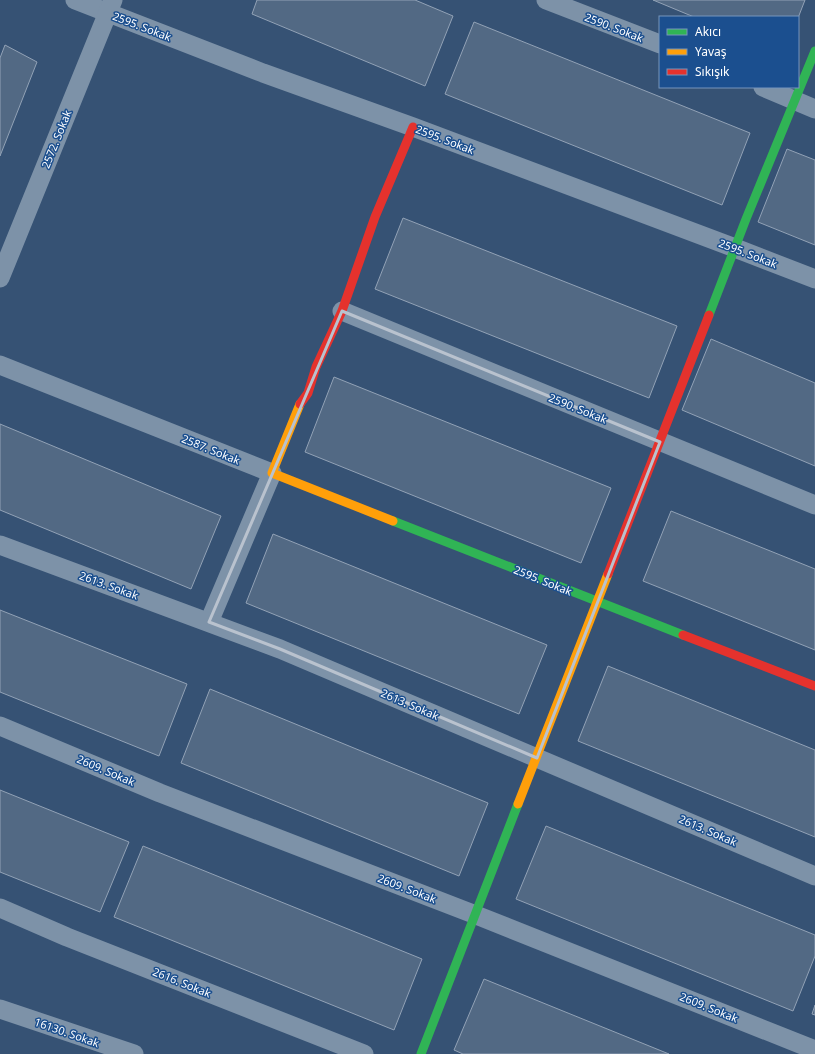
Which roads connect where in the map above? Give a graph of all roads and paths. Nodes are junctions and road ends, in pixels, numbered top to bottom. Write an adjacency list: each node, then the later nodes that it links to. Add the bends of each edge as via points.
1 (75, 0): 3 (street, 2595. Sokak)
2 (546, 0): 4 (street, 2590. Sokak)
3 (110, 6): 9 (street, 2595. Sokak, via 263,73); 11 (street, 2572. Sokak)
4 (659, 44)
5 (815, 51): 7 (street)
6 (765, 88): 7 (street)
7 (795, 100): 8 (street); 10 (street)
8 (815, 109)
9 (413, 127): 10 (street, 2595. Sokak); 13 (street, via 375,217)
10 (735, 248): 12 (street, 2595. Sokak); 15 (street)
11 (0, 278)
12 (815, 279)
13 (342, 311): 15 (street, 2590. Sokak); 16 (street)
14 (0, 365): 16 (street, 2587. Sokak)
15 (660, 442): 17 (street, 2590. Sokak); 19 (street)
16 (272, 473): 19 (street, 2595. Sokak); 20 (street)
17 (815, 505)
18 (0, 545): 20 (street, 2613. Sokak)
19 (597, 602): 21 (street, 2595. Sokak); 23 (street)
20 (209, 622): 23 (street, 2613. Sokak, via 280,648)
21 (815, 686)
22 (0, 726): 26 (street, 2609. Sokak, via 160,793)
23 (537, 758): 24 (street, 2613. Sokak); 26 (street)
24 (815, 876)
25 (0, 908): 30 (street, 2616. Sokak)
26 (476, 915): 28 (street, 2609. Sokak); 31 (street)
27 (0, 1009): 29 (street, 16130. Sokak)
28 (815, 1050)
29 (134, 1054)
30 (364, 1054)
31 (421, 1054)

